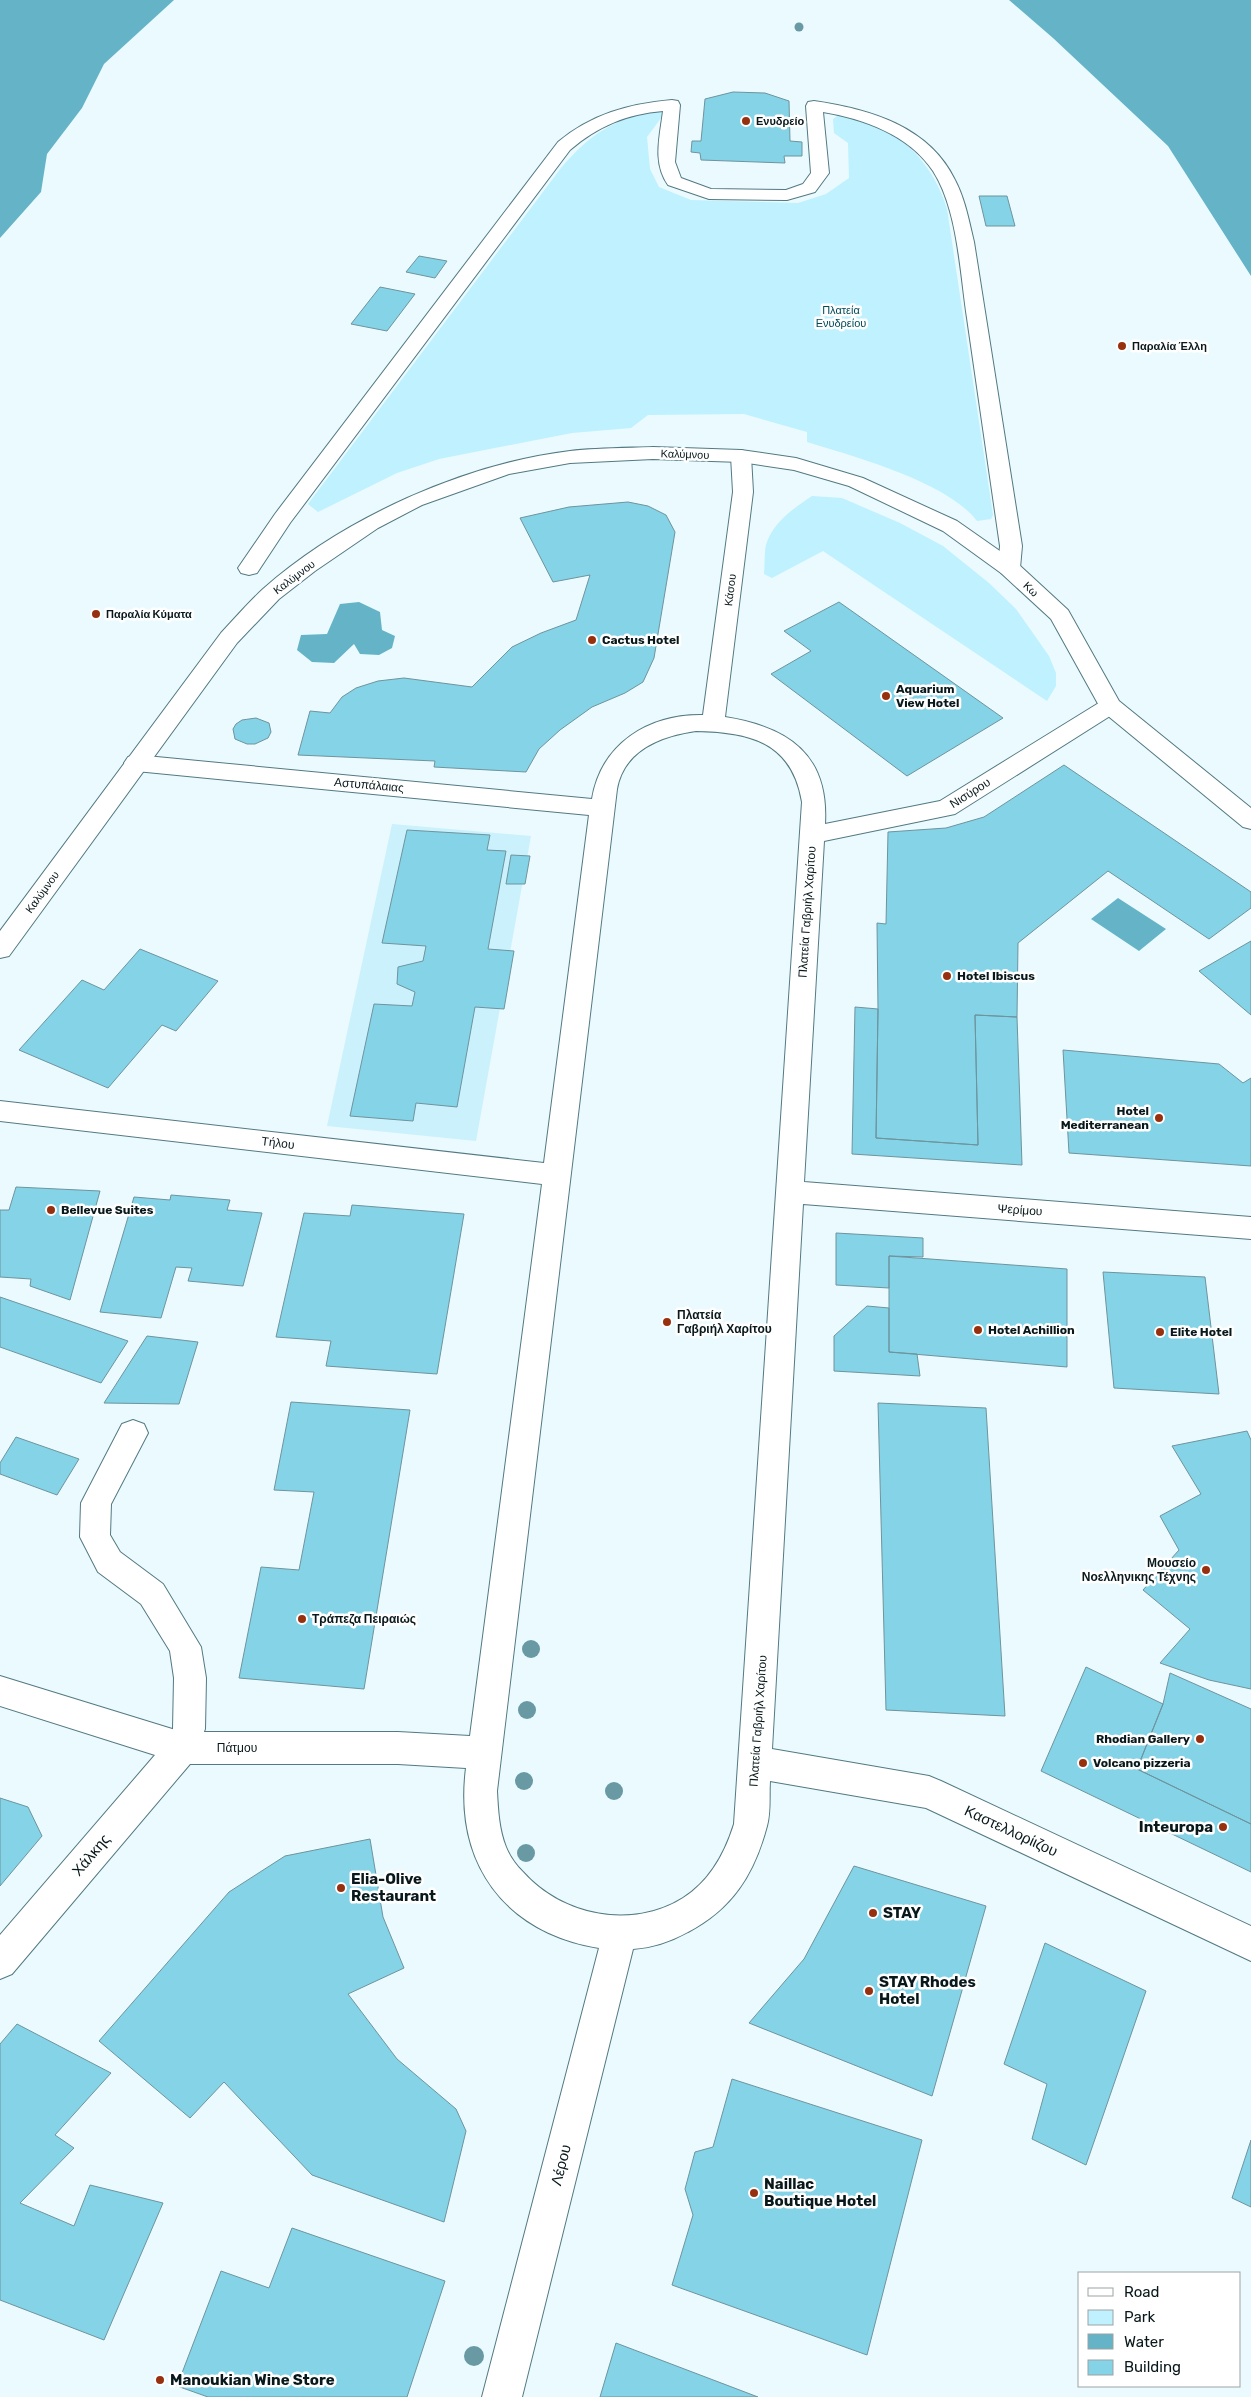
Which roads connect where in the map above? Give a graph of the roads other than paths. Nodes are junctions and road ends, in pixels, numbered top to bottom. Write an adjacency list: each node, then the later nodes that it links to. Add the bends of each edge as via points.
1 (741, 456): 3 (street, Κω, via 796,464 856,482 950,526); 5 (street, Κάσου, via 743,492); 6 (street, Καλύμνου, via 644,453 570,458 504,469 423,498 371,523 306,566 271,594 229,638)
2 (249, 568): 3 (street, via 282,519 564,146 581,130 614,115 644,107 672,105 666,162 674,181 709,194 787,195 809,188 820,173 814,106 874,119 899,131 921,147 941,169 955,202 966,242 1011,546)
3 (1009, 568): 4 (street, Κω, via 1060,615)
4 (1110, 706): 8 (street, Κω); 9 (street, Νισύρου, via 947,808)
5 (713, 723): 7 (street, Πλατεία Γαβριήλ Χαρίτου, via 669,728 635,743 617,760 608,777); 9 (street, Πλατεία Γαβριήλ Χαρίτου, via 758,732 795,756 809,778 814,802)
6 (136, 763): 7 (street, Αστυπάλαιας); 10 (street, Καλύμνου)
7 (602, 808): 12 (street, Πλατεία Γαβριήλ Χαρίτου)
8 (1251, 821)
9 (812, 835): 13 (street, Πλατεία Γαβριήλ Χαρίτου)
10 (0, 949)
11 (0, 1111): 12 (street, Τήλου)
12 (556, 1175): 18 (street, Πλατεία Γαβριήλ Χαρίτου)
13 (789, 1192): 14 (street, Ψερίμου); 19 (street, Πλατεία Γαβριήλ Χαρίτου)
14 (1251, 1228)
15 (133, 1433): 17 (street, via 96,1503 95,1537 109,1562 152,1594 185,1647 190,1678 189,1729)
16 (0, 1691): 17 (street, Πάτμου)
17 (182, 1748): 18 (street, Πάτμου, via 398,1748); 22 (street, Χάλκης)
18 (484, 1753): 20 (street, Πλατεία Γαβριήλ Χαρίτου, via 481,1818 486,1840 502,1873 526,1900 550,1917 582,1930)
19 (756, 1763): 20 (street, Πλατεία Γαβριήλ Χαρίτου, via 751,1824 745,1846 720,1889 685,1916 663,1926); 21 (street, Καστελλορίιζου, via 929,1792)
20 (620, 1933): 23 (street, Λέρου)
21 (1251, 1944)
22 (0, 1962)
23 (502, 2397)

